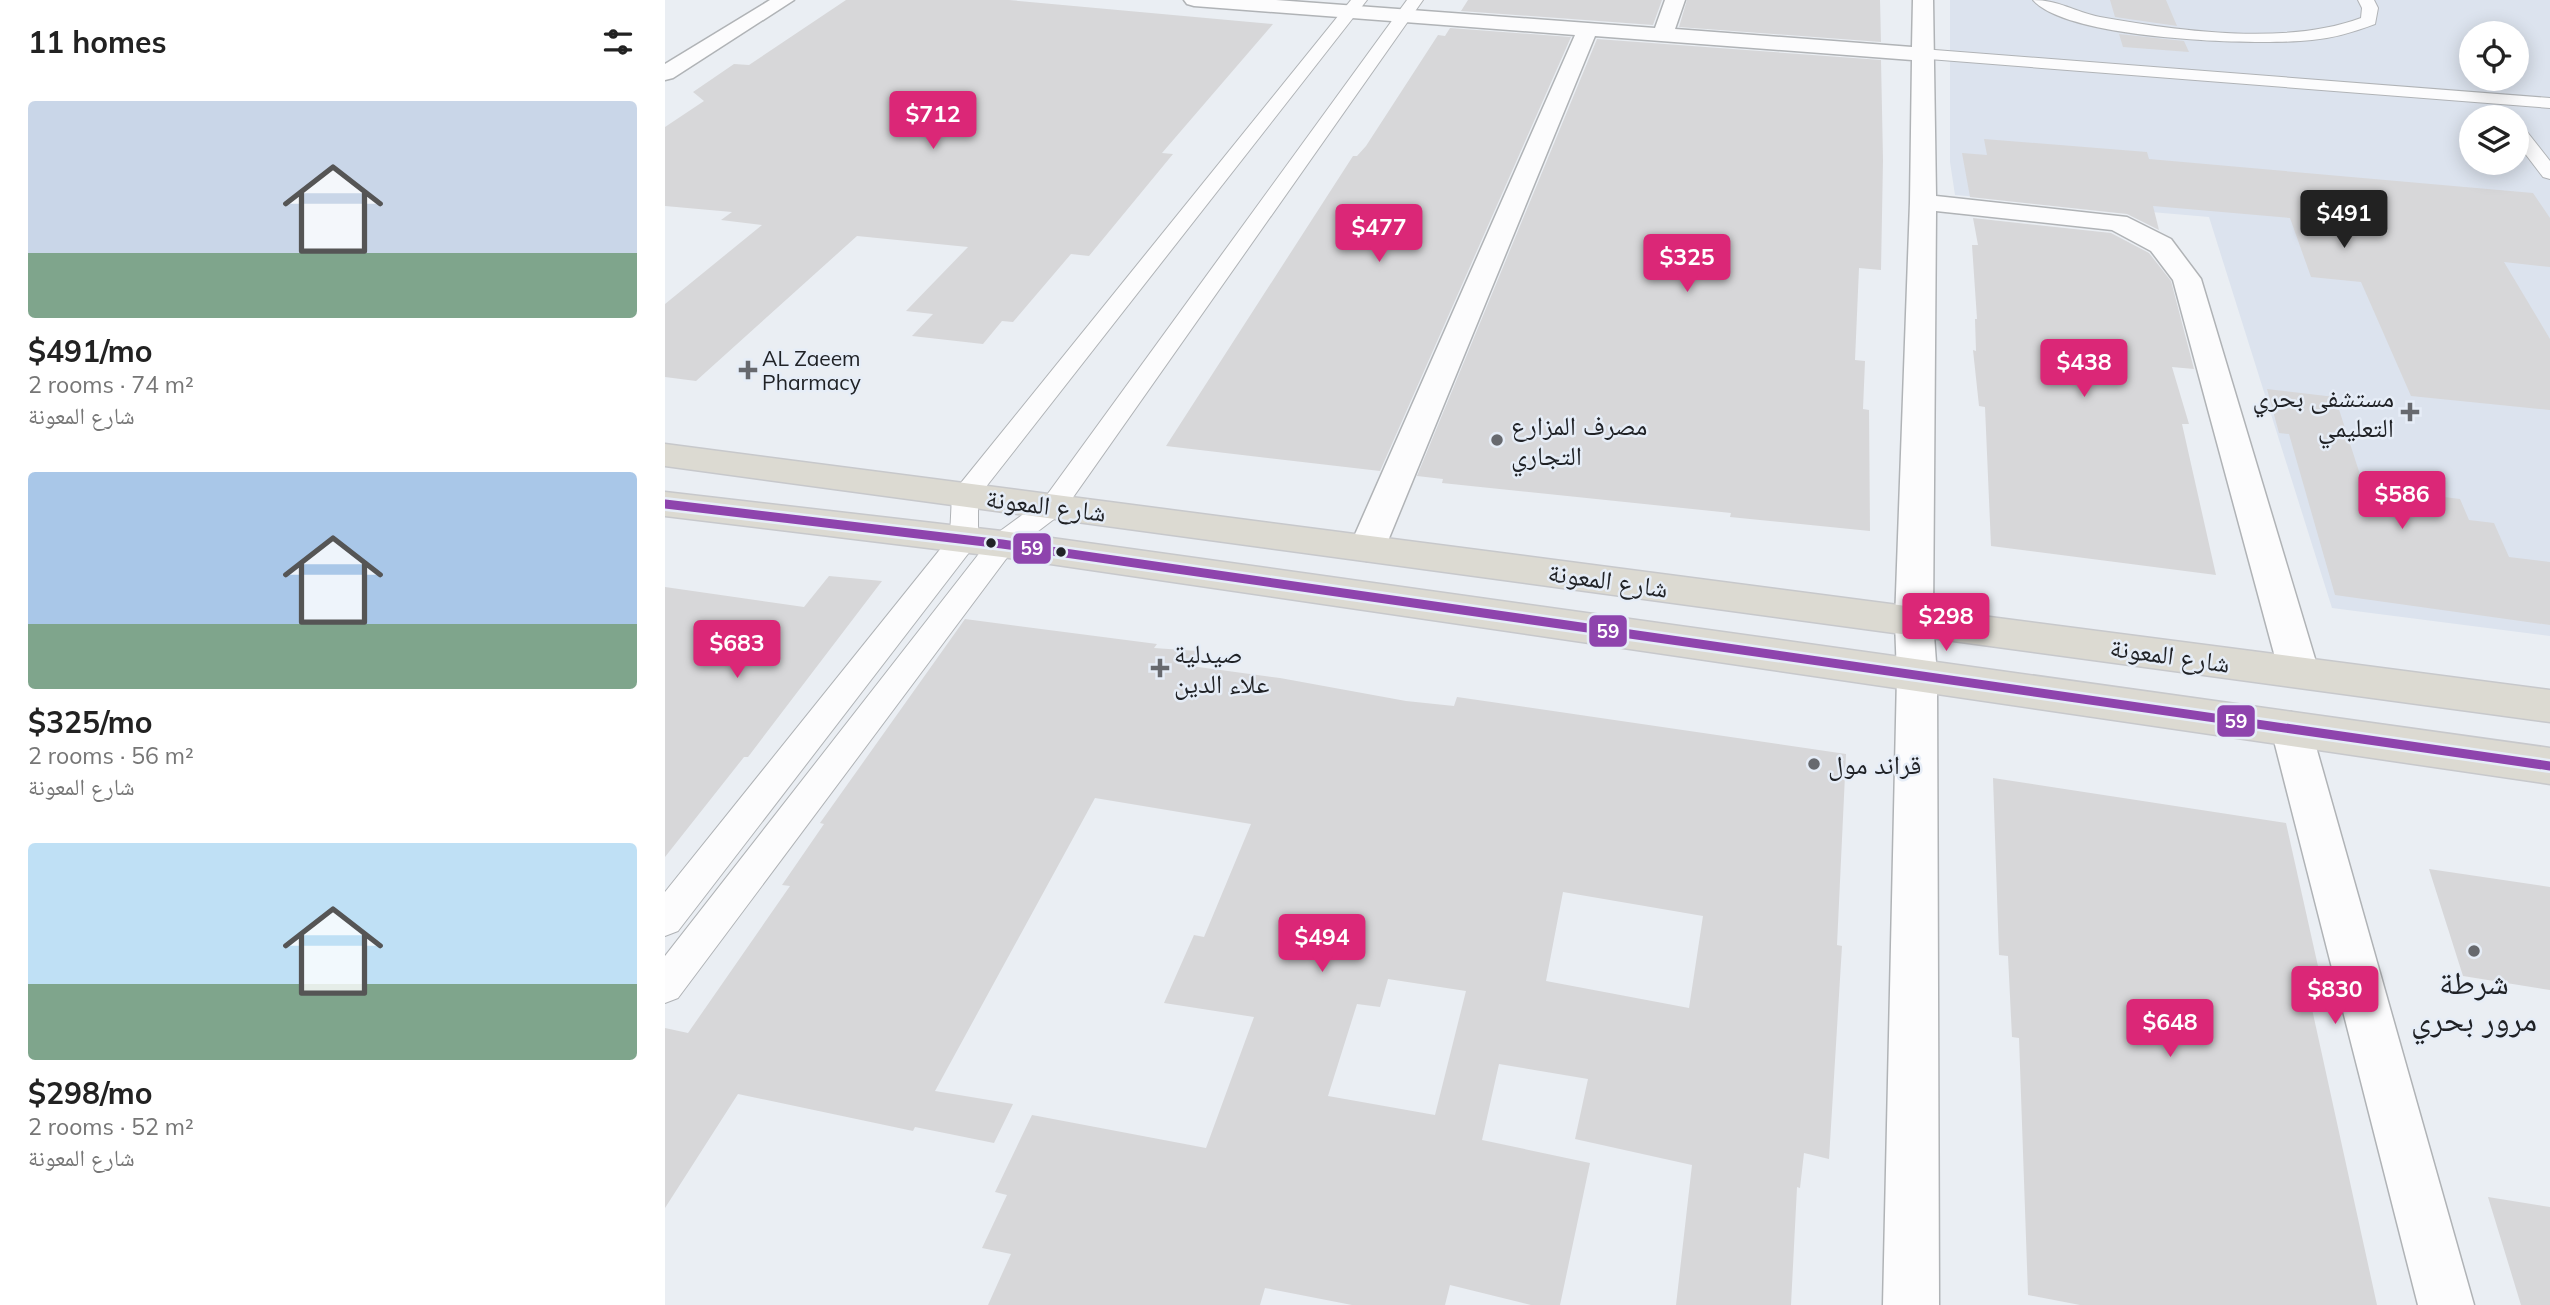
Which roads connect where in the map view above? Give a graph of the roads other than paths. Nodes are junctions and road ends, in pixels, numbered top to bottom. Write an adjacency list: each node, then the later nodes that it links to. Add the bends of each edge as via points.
1 (784, 0): 13 (street)
2 (1194, 0): 7 (street)
3 (1675, 0): 10 (street)
4 (1923, 0): 11 (street)
5 (2041, 0): 12 (lane)
6 (2366, 0): 12 (lane, via 2369,21 2356,29)
7 (1354, 6): 8 (street); 21 (lane)
8 (1409, 8): 9 (street); 23 (lane)
9 (1587, 30): 10 (street); 26 (street)
10 (1663, 34): 11 (street)
11 (1922, 54): 12 (lane); 19 (street)
12 (2205, 57): 14 (lane)
13 (665, 73)
14 (2488, 99): 15 (lane); 16 (lane)
15 (2550, 103)
16 (2493, 105)
17 (2529, 147): 18 (lane)
18 (2550, 173)
19 (1923, 202): 27 (street); 28 (street, via 2118,223 2161,245 2187,279)
20 (665, 456): 21 (highway, شارع المعونة)
21 (965, 495): 23 (highway, شارع المعونة); 24 (lane)
22 (665, 504): 24 (highway, شارع المعونة)
23 (1053, 506): 25 (lane); 26 (highway, شارع المعونة)
24 (964, 539): 25 (highway, شارع المعونة); 33 (lane)
25 (1002, 544): 29 (highway, شارع المعونة); 34 (lane)
26 (1367, 548): 27 (highway, شارع المعونة)
27 (1914, 621): 28 (highway, شارع المعونة); 29 (street)
28 (2299, 672): 30 (highway, شارع المعونة)
29 (1917, 676): 31 (highway, شارع المعونة); 35 (street)
30 (2550, 706)
31 (2291, 729): 32 (highway, شارع المعونة); 36 (street)
32 (2550, 766)
33 (665, 919)
34 (665, 985)
35 (1911, 1305)
36 (2446, 1305)

